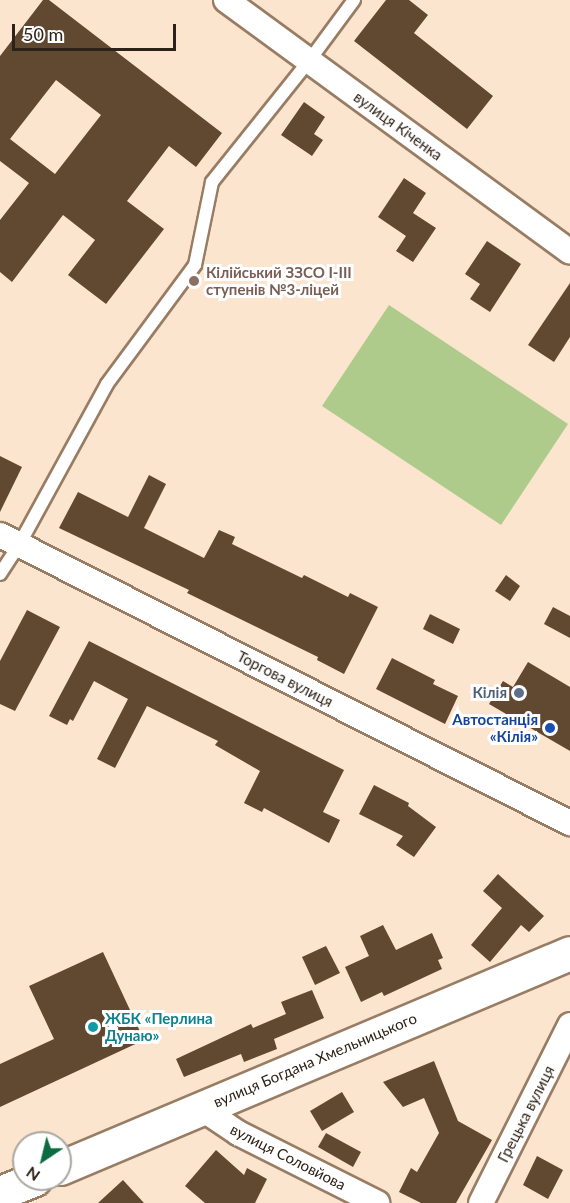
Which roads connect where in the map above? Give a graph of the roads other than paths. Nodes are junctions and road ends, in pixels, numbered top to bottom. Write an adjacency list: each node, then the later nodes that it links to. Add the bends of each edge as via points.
1 (226, 0): 3 (street, вулиця Кіченка)
2 (354, 0): 3 (lane)
3 (309, 61): 4 (street, вулиця Кіченка); 5 (lane, via 213,182 195,265 107,384)
4 (570, 252)
5 (9, 540): 6 (lane); 7 (street, Торгова вулиця)
6 (0, 574)
7 (570, 823)
8 (570, 953): 10 (main road, вулиця Богдана Хмельницького)
9 (570, 1025): 13 (street, Грецька вулиця)
10 (201, 1108): 11 (main road, вулиця Богдана Хмельницького); 12 (street, вулиця Соловйова, via 238,1133)
11 (72, 1163)
12 (377, 1203)
13 (481, 1203)

